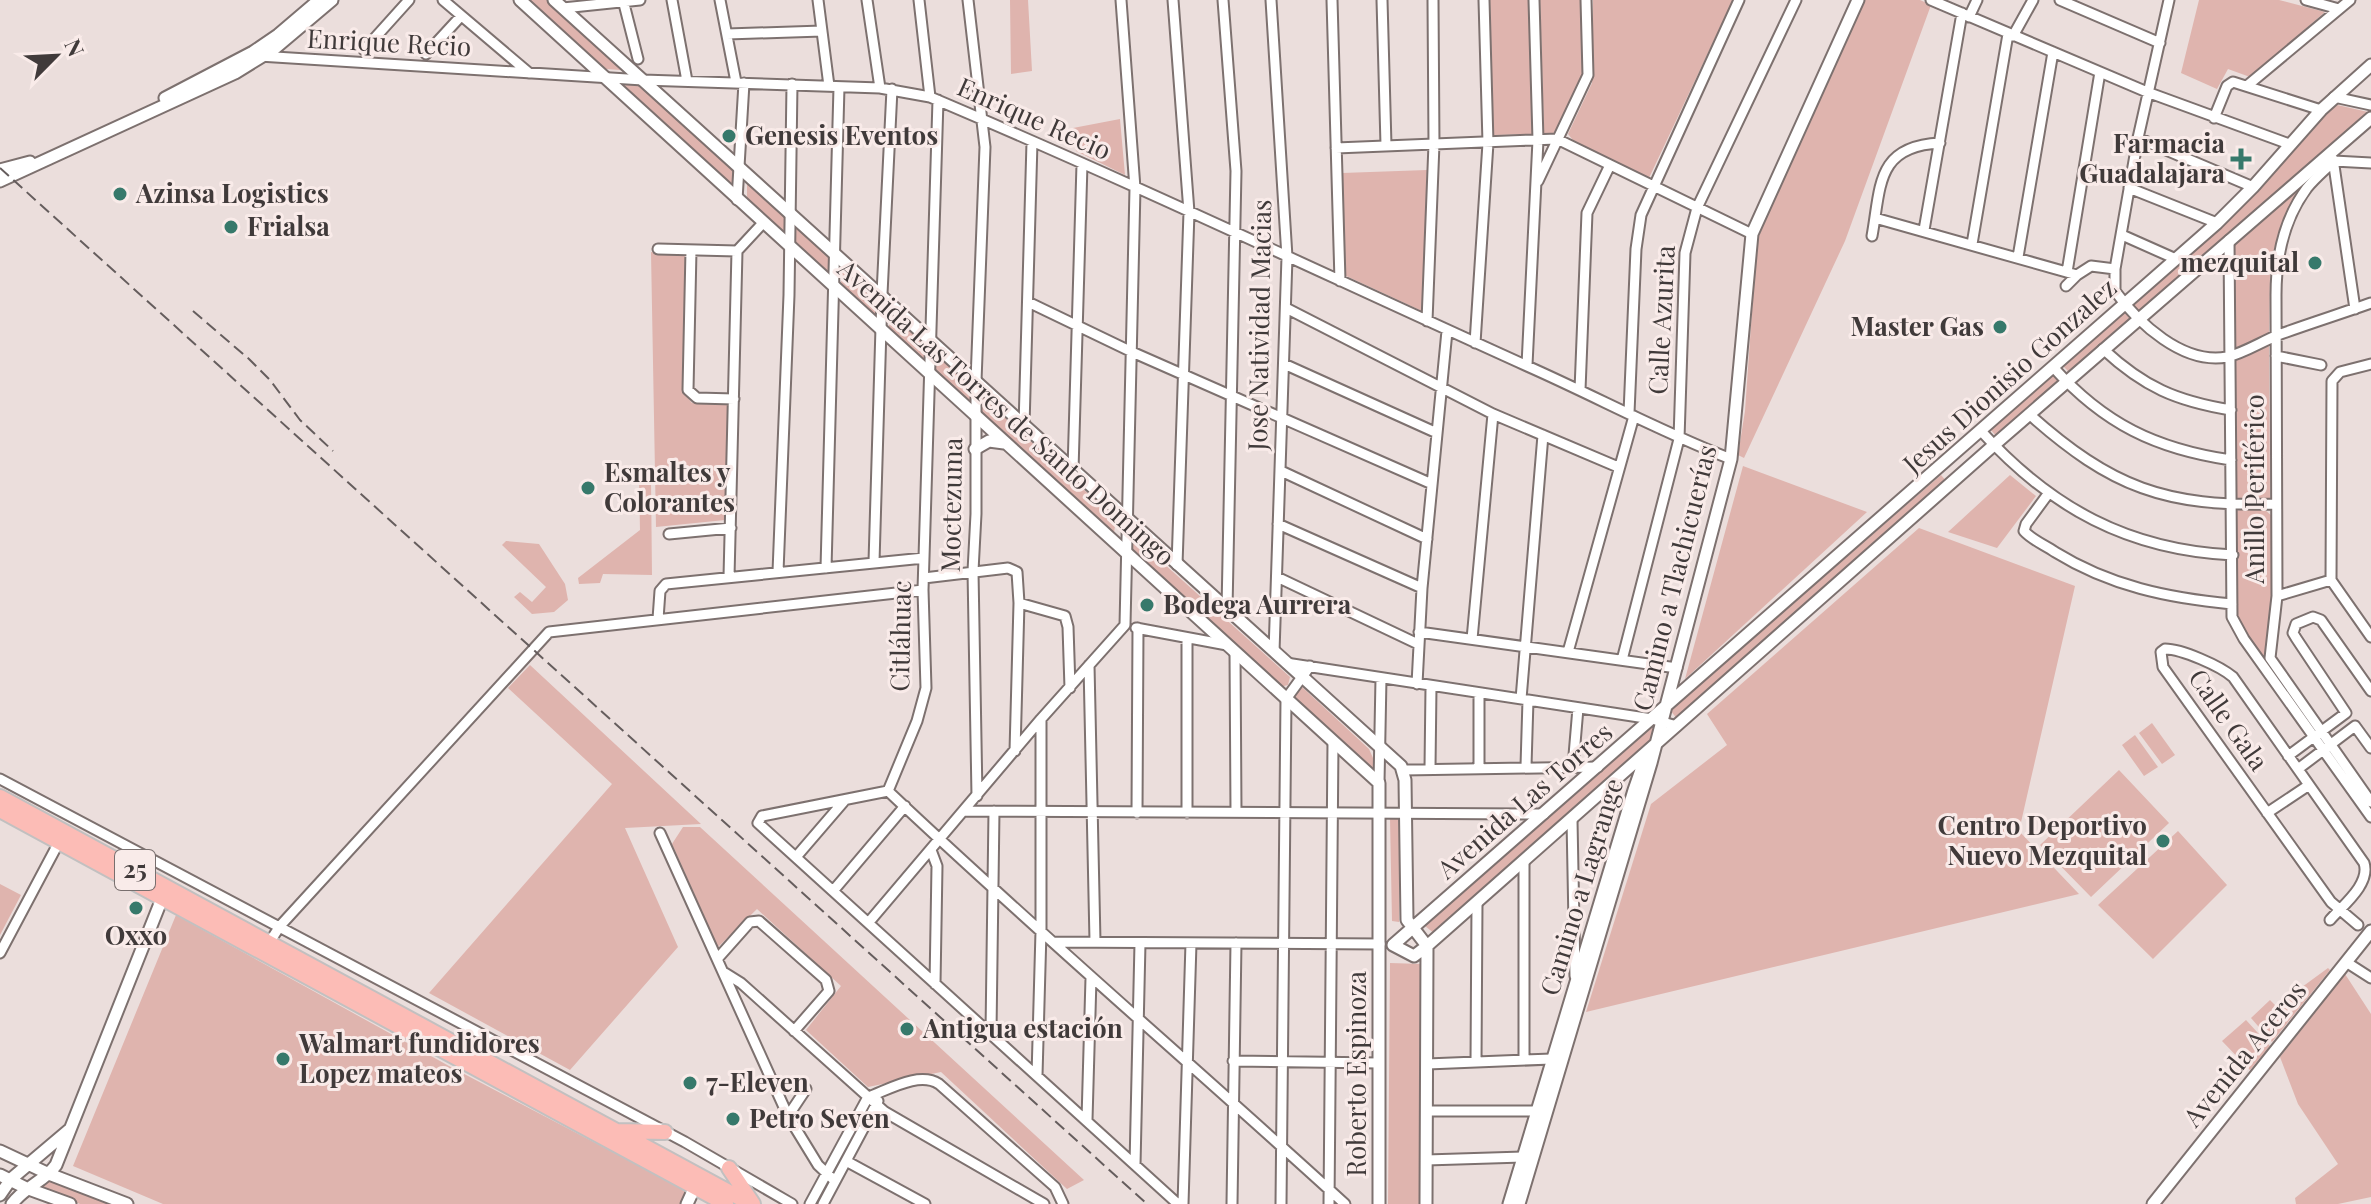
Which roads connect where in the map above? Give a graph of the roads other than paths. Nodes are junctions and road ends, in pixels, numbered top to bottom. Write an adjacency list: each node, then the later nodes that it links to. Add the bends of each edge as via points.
1 (319, 0): 45 (street)
2 (332, 0): 45 (street)
3 (409, 0): 42 (street)
4 (443, 0): 37 (street)
5 (520, 0): 50 (street, Avenida Las Torres de Santo Domingo)
6 (623, 0): 7 (street); 34 (street); 46 (street)
7 (640, 0)
8 (672, 0): 52 (street)
9 (720, 0): 39 (street)
10 (818, 0): 38 (street)
11 (867, 0): 57 (street)
12 (919, 0): 61 (street, Citláhuac)
13 (968, 0): 66 (street, Moctezuma)
14 (1121, 0): 85 (street)
15 (1173, 0): 91 (street)
16 (1223, 0): 96 (street)
17 (1271, 0): 107 (street, Jose Natividad Macias)
18 (1332, 0): 76 (street)
19 (1382, 0): 75 (street)
20 (1433, 0): 73 (street)
21 (1484, 0): 71 (street)
22 (1534, 0): 69 (street)
23 (1586, 0): 68 (street, via 1588,75)
24 (1739, 0): 83 (street)
25 (1796, 0): 89 (street, Calle Azurita)
26 (1858, 0): 97 (street, Camino a Tlachicuerías)
27 (1931, 0): 36 (street)
28 (1977, 0): 36 (street)
29 (2033, 0): 40 (street)
30 (2060, 0): 41 (street)
31 (2169, 0): 41 (street)
32 (2306, 0): 35 (street)
33 (2350, 0): 35 (street)
34 (559, 4): 51 (street, Avenida Las Torres de Santo Domingo)
35 (2339, 9): 55 (street)
36 (1965, 15): 40 (street); 72 (street)
37 (461, 16): 44 (street); 49 (street)
38 (822, 31): 39 (street); 56 (street)
39 (727, 34): 53 (street)
40 (2011, 35): 43 (street); 101 (street)
41 (2160, 43): 59 (street)
42 (364, 50)
43 (2053, 52): 48 (street); 108 (street)
44 (426, 54)
45 (257, 55): 49 (street, Enrique Recio); 82 (street, via 209,86)
46 (638, 59)
47 (2371, 65): 60 (street, Jesus Dionisio Gonzalez)
48 (2100, 72): 59 (street); 111 (street)
49 (529, 73): 50 (street, Enrique Recio)
50 (605, 77): 51 (street, Enrique Recio); 88 (street, Avenida Las Torres de Santo Domingo)
51 (643, 80): 52 (street, Enrique Recio); 81 (street, Avenida Las Torres de Santo Domingo)
52 (687, 81): 53 (street, Enrique Recio)
53 (740, 82): 54 (street, Enrique Recio); 81 (street)
54 (792, 84): 56 (street, Enrique Recio); 90 (street)
55 (2248, 85): 63 (street); 64 (street, via 2227,86)
56 (834, 86): 57 (street, Enrique Recio); 106 (street)
57 (880, 88): 58 (street, Enrique Recio)
58 (892, 89): 61 (street, Enrique Recio); 116 (street)
59 (2147, 92): 64 (street); 67 (street)
60 (2334, 97): 62 (street); 63 (street, Jesus Dionisio Gonzalez)
61 (934, 99): 66 (street, Enrique Recio); 128 (street, Citláhuac)
62 (2371, 105)
63 (2321, 110): 74 (street, Jesus Dionisio Gonzalez)
64 (2214, 118): 74 (street)
65 (2371, 118): 77 (street, Jesus Dionisio Gonzalez)
66 (983, 120): 70 (street, Enrique Recio); 141 (street, Moctezuma)
67 (2138, 138): 84 (street); 87 (street)
68 (1557, 139): 69 (street); 80 (street); 86 (street)
69 (1538, 140): 71 (street); 86 (street)
70 (1032, 142): 79 (street, Enrique Recio); 117 (street)
71 (1488, 143): 73 (street); 129 (street)
72 (1940, 143): 92 (street, via 1907,151 1888,163); 95 (street)
73 (1434, 144): 75 (street); 123 (street)
74 (2289, 144): 84 (street, Jesus Dionisio Gonzalez)
75 (1386, 145): 76 (street)
76 (1336, 148): 113 (street)
77 (2332, 156): 78 (street); 100 (street, Jesus Dionisio Gonzalez); 121 (street); 127 (street, Anillo Periférico, via 2308,187 2283,240 2276,272)
78 (2371, 163)
79 (1082, 164): 85 (street, Enrique Recio); 125 (street)
80 (1610, 165): 83 (street); 144 (street, via 1587,213)
81 (740, 168): 88 (street); 90 (street, Avenida Las Torres de Santo Domingo)
82 (1, 177)
83 (1652, 186): 89 (street); 149 (street, via 1637,230)
84 (2253, 187): 94 (street, Jesus Dionisio Gonzalez)
85 (1135, 188): 91 (street, Enrique Recio); 131 (street)
86 (1535, 188): 136 (street)
87 (2129, 188): 94 (street); 98 (street)
88 (737, 200): 93 (street, Avenida Las Torres de Santo Domingo)
89 (1697, 208): 97 (street); 157 (street, Calle Azurita, via 1685,253)
90 (789, 212): 102 (street); 106 (street, Avenida Las Torres de Santo Domingo)
91 (1189, 212): 96 (street, Enrique Recio); 139 (street)
92 (1875, 218): 95 (street); 99 (street)
93 (763, 223): 102 (street, Avenida Las Torres de Santo Domingo); 105 (street)
94 (2217, 223): 109 (street, Jesus Dionisio Gonzalez)
95 (1924, 230): 101 (street)
96 (1236, 233): 107 (street, Enrique Recio); 145 (street)
97 (1752, 234): 161 (street, Camino a Tlachicuerías)
98 (2122, 235): 109 (street); 110 (street)
99 (1872, 236)
100 (2229, 240): 122 (street, Jesus Dionisio Gonzalez); 132 (street)
101 (1972, 244): 108 (street)
102 (788, 246): 114 (street, Avenida Las Torres de Santo Domingo); 182 (street)
103 (658, 249): 104 (street)
104 (691, 250): 105 (street); 146 (street, via 688,390 697,398)
105 (737, 251): 146 (street)
106 (835, 253): 114 (street); 116 (street, Avenida Las Torres de Santo Domingo)
107 (1287, 257): 113 (street, Enrique Recio); 120 (street, Jose Natividad Macias)
108 (2018, 257): 111 (street)
109 (2176, 259): 118 (street, Jesus Dionisio Gonzalez)
110 (2115, 269): 112 (street, via 2091,266); 118 (street, via 2115,291)
111 (2067, 272): 112 (street)
112 (2077, 275): 115 (street)
113 (1340, 281): 123 (street, Enrique Recio)
114 (835, 286): 124 (street, Avenida Las Torres de Santo Domingo); 180 (street)
115 (2066, 286)
116 (882, 294): 124 (street); 128 (street, Avenida Las Torres de Santo Domingo)
117 (1028, 302): 125 (street); 153 (street)
118 (2125, 303): 122 (street); 138 (street, Jesus Dionisio Gonzalez)
119 (2371, 303): 121 (street)
120 (1286, 308): 134 (street, Jose Natividad Macias); 143 (street)
121 (2355, 309): 127 (street)
122 (2140, 318): 130 (street, Jesus Dionisio Gonzalez); 132 (street, via 2177,347 2209,357)
123 (1427, 321): 126 (street, Enrique Recio)
124 (881, 327): 140 (street, Avenida Las Torres de Santo Domingo); 178 (street)
125 (1078, 327): 131 (street); 164 (street)
126 (1447, 331): 129 (street, Enrique Recio); 143 (street)
127 (2276, 336): 132 (street); 133 (street, Anillo Periférico)
128 (931, 339): 140 (street, Citláhuac); 141 (street, Avenida Las Torres de Santo Domingo)
129 (1475, 343): 136 (street, Enrique Recio)
130 (2103, 349): 142 (street, Jesus Dionisio Gonzalez); 147 (street, via 2141,381 2167,394)
131 (1132, 352): 139 (street); 170 (street)
132 (2231, 356): 147 (street)
133 (2276, 356): 137 (street); 168 (street, Anillo Periférico)
134 (1284, 364): 152 (street, Jose Natividad Macias); 155 (street)
135 (2371, 364): 186 (street, via 2336,374 2331,386)
136 (1527, 365): 144 (street, Enrique Recio)
137 (2321, 365)
138 (2053, 367): 142 (street); 154 (street, Jesus Dionisio Gonzalez)
139 (1182, 373): 145 (street); 179 (street)
140 (931, 375): 151 (street, Avenida Las Torres de Santo Domingo); 177 (street, Citláhuac)
141 (976, 381): 151 (street, Moctezuma); 153 (street, Avenida Las Torres de Santo Domingo)
142 (2066, 382): 150 (street, Jesus Dionisio Gonzalez); 162 (street, via 2102,414 2147,439 2194,455)
143 (1441, 388): 148 (street); 155 (street)
144 (1580, 390): 149 (street, Enrique Recio)
145 (1232, 395): 152 (street); 192 (street)
146 (734, 399): 172 (street)
147 (2231, 410): 162 (street)
148 (1493, 414): 156 (street); 199 (street)
149 (1632, 414): 157 (street, Enrique Recio); 163 (street)
150 (2029, 414): 159 (street, Jesus Dionisio Gonzalez); 169 (street, via 2071,451 2126,482 2183,500)
151 (975, 415): 158 (street, Avenida Las Torres de Santo Domingo); 160 (street, Moctezuma)
152 (1282, 416): 165 (street, Jose Natividad Macias); 166 (street)
153 (1024, 426): 164 (street, Avenida Las Torres de Santo Domingo)
154 (1981, 431): 159 (street); 220 (street, Jesus Dionisio Gonzalez)
155 (1437, 433): 166 (street)
156 (1543, 435): 163 (street); 201 (street)
157 (1679, 439): 161 (street, Enrique Recio); 205 (street, Calle Azurita)
158 (1006, 443): 160 (street, via 989,441); 175 (street, Avenida Las Torres de Santo Domingo)
159 (1994, 445): 167 (street); 224 (street, Jesus Dionisio Gonzalez)
160 (975, 449): 181 (street, Moctezuma)
161 (1731, 459): 210 (street, Camino a Tlachicuerías)
162 (2231, 460): 169 (street)
163 (1618, 467): 204 (street)
164 (1073, 470): 170 (street, Avenida Las Torres de Santo Domingo)
165 (1281, 471): 171 (street, Jose Natividad Macias); 174 (street)
166 (1432, 484): 174 (street)
167 (2048, 494): 176 (street, via 2130,536 2185,551); 191 (street, via 2024,531 2073,563 2125,586)
168 (2276, 504): 169 (street); 189 (street, Anillo Periférico)
169 (2232, 505): 176 (street)
170 (1126, 519): 175 (street); 179 (street, Avenida Las Torres de Santo Domingo)
171 (1278, 524): 184 (street, Jose Natividad Macias); 187 (street)
172 (731, 528): 173 (street); 183 (street)
173 (669, 534)
174 (1427, 539): 187 (street)
175 (1125, 552): 194 (street); 202 (street, Avenida Las Torres de Santo Domingo)
176 (2233, 555): 191 (street)
177 (924, 558): 178 (street); 185 (street, Citláhuac)
178 (874, 562): 180 (street)
179 (1177, 565): 192 (street, Avenida Las Torres de Santo Domingo)
180 (826, 568): 182 (street)
181 (973, 571): 185 (street); 190 (street, via 1015,570); 244 (street, Moctezuma)
182 (778, 572): 183 (street)
183 (729, 577): 193 (street, via 664,585)
184 (1277, 577): 200 (street); 203 (street, Jose Natividad Macias)
185 (924, 578): 188 (street, Citláhuac)
186 (2331, 580): 189 (street); 197 (street)
187 (1422, 588): 196 (street)
188 (923, 590): 193 (street); 243 (street, Citláhuac, via 926,688)
189 (2277, 596): 206 (street, Anillo Periférico)
190 (1019, 603): 215 (street, via 1065,616); 230 (street)
191 (2232, 604): 206 (street, Anillo Periférico, via 2234,623)
192 (1227, 609): 203 (street, Avenida Las Torres de Santo Domingo)
193 (658, 619): 279 (street, via 549,632)
194 (1125, 625): 195 (street); 208 (street)
195 (1138, 628): 198 (street); 257 (street)
196 (1419, 632): 199 (street); 200 (street)
197 (2371, 637)
198 (1187, 639): 202 (street); 258 (street)
199 (1472, 639): 201 (street)
200 (1418, 644): 213 (street)
201 (1526, 646): 204 (street); 219 (street)
202 (1231, 649): 218 (street, Avenida Las Torres de Santo Domingo); 253 (street)
203 (1274, 652): 207 (street, Avenida Las Torres de Santo Domingo)
204 (1568, 652): 205 (street)
205 (1622, 660): 210 (street)
206 (2266, 660): 225 (street, Anillo Periférico)
207 (1286, 663): 209 (street); 211 (street, Avenida Las Torres de Santo Domingo)
208 (1089, 665): 215 (street); 255 (street)
209 (1310, 666): 211 (street); 212 (street)
210 (1677, 668): 220 (street, Camino a Tlachicuerías)
211 (1301, 676): 218 (street); 229 (street, Avenida Las Torres de Santo Domingo)
212 (1381, 678): 213 (street); 229 (street)
213 (1417, 684): 214 (street)
214 (1431, 687): 217 (street); 237 (street)
215 (1070, 689): 222 (street)
216 (2371, 691): 225 (street, via 2321,620 2313,617 2296,624 2293,633 2346,713)
217 (1479, 693): 219 (street); 234 (street)
218 (1286, 699): 226 (street, Avenida Las Torres de Santo Domingo); 254 (street)
219 (1524, 700): 221 (street); 233 (street)
220 (1667, 707): 223 (street, Camino a Tlachicuerías)
221 (1578, 708): 223 (street); 235 (street)
222 (1041, 719): 230 (street); 250 (street)
223 (1657, 720): 224 (street); 231 (street, Camino a Tlachicuerías); 236 (street, Avenida Las Torres)
224 (1677, 726): 231 (street, Jesus Dionisio Gonzalez)
225 (2317, 734): 227 (street, Anillo Periférico); 232 (street)
226 (1333, 742): 241 (street, Avenida Las Torres de Santo Domingo); 256 (street)
227 (2326, 747): 228 (street, via 2355,726); 238 (street); 247 (street, Anillo Periférico); 263 (street, Anillo Periférico)
228 (2371, 748)
229 (1381, 749): 239 (street, Avenida Las Torres de Santo Domingo); 241 (street)
230 (1015, 751): 244 (street)
231 (1654, 751): 264 (street, Avenida Las Torres); 301 (street, Camino a Lagrange, via 1634,790); 329 (street, Camino a Lagrange)
232 (2288, 756): 238 (street, Calle Gala); 261 (street, Calle Gala, via 2233,677 2171,649 2161,652 2163,667)
233 (1526, 766): 234 (street); 235 (street)
234 (1479, 767): 237 (street)
235 (1573, 767): 236 (street)
236 (1598, 767): 262 (street, Avenida Las Torres)
237 (1430, 768): 239 (street)
238 (2298, 769): 242 (street, Calle Gala)
239 (1403, 770): 260 (street)
240 (0, 779): 279 (street)
241 (1379, 783): 259 (street)
242 (2309, 785): 261 (street); 275 (street, Calle Gala, via 2366,870)
243 (888, 791): 246 (street); 248 (street)
244 (977, 796): 251 (street)
245 (0, 797): 273 (main road, 25)
246 (845, 800): 269 (street); 269 (street, via 759,819 760,826)
247 (2371, 802)
248 (905, 806): 266 (street); 272 (street)
249 (0, 810): 267 (main road, 25)
250 (1042, 810): 252 (street); 255 (street); 281 (street)
251 (965, 811): 252 (street); 266 (street)
252 (994, 811): 271 (street)
253 (1236, 811): 254 (street); 258 (street)
254 (1285, 811): 256 (street); 289 (street)
255 (1092, 812): 257 (street); 283 (street)
256 (1333, 812): 259 (street); 290 (street)
257 (1137, 813): 258 (street)
258 (1187, 813)
259 (1380, 813): 260 (street); 291 (street)
260 (1405, 813): 262 (street); 280 (street, via 1407,920)
261 (2267, 813): 275 (street, Calle Gala)
262 (1544, 814): 280 (street, Avenida Las Torres)
263 (2371, 817)
264 (1572, 820): 270 (street, Avenida Las Torres); 301 (street)
265 (660, 833): 295 (street)
266 (940, 840): 268 (street); 271 (street)
267 (59, 842): 273 (main road, 25); 294 (street)
268 (931, 850): 277 (street); 300 (street, via 937,866)
269 (796, 857): 272 (street)
270 (1524, 863): 274 (street, Avenida Las Torres); 307 (street)
271 (991, 885): 281 (street); 304 (street)
272 (833, 891): 277 (street)
273 (164, 893): 285 (main road, 25); 324 (street); 338 (main road, 25)
274 (1477, 903): 293 (street, Avenida Las Torres); 311 (street)
275 (2338, 911): 276 (street, Calle Gala); 278 (street, Calle Gala)
276 (2330, 920)
277 (869, 922): 300 (street)
278 (2358, 925)
279 (280, 926): 285 (street); 326 (street)
280 (1413, 929): 292 (street, Avenida Las Torres); 293 (street)
281 (1041, 931): 284 (street); 314 (street)
282 (2371, 931): 296 (street, Avenida Aceros)
283 (1095, 941): 284 (street); 286 (street)
284 (1053, 942): 298 (street)
285 (269, 943): 325 (main road, 25)
286 (1140, 943): 287 (street); 302 (street)
287 (1191, 943): 288 (street); 308 (street)
288 (1236, 943): 289 (street); 309 (street)
289 (1283, 944): 290 (street); 306 (street)
290 (1331, 944): 291 (street); 310 (street)
291 (1380, 944): 292 (street); 312 (street, Roberto Espinoza)
292 (1393, 945): 293 (street, via 1414,956)
293 (1427, 946): 313 (street)
294 (0, 953)
295 (718, 958): 297 (street); 303 (street, via 750,922 759,921 826,980 829,991)
296 (2346, 962): 299 (street); 363 (street, Avenida Aceros)
297 (725, 973): 303 (street); 322 (street)
298 (1091, 978): 302 (street); 323 (street)
299 (2371, 978)
300 (935, 984): 304 (street)
301 (1575, 985): 305 (street, Camino a Lagrange)
302 (1139, 1018): 308 (street); 333 (street)
303 (794, 1031): 317 (street)
304 (991, 1032): 314 (street)
305 (1552, 1059): 307 (street); 321 (street, Camino a Lagrange)
306 (1283, 1060): 309 (street); 310 (street); 327 (street)
307 (1524, 1060): 311 (street)
308 (1188, 1061): 318 (street); 354 (street)
309 (1233, 1061): 318 (street)
310 (1330, 1062): 312 (street); 340 (street)
311 (1476, 1062): 313 (street)
312 (1379, 1063): 359 (street, Roberto Espinoza)
313 (1427, 1064): 320 (street)
314 (1037, 1076): 323 (street)
315 (806, 1089): 322 (street)
316 (882, 1092): 317 (street); 319 (street); 353 (street, via 922,1079 939,1084 1055,1187)
317 (868, 1097): 319 (street); 337 (street)
318 (1233, 1101): 327 (street); 355 (street)
319 (877, 1105): 331 (street); 352 (street)
320 (1426, 1111): 321 (street); 330 (street)
321 (1536, 1111): 329 (street, Camino a Lagrange)
322 (788, 1116): 337 (street, via 812,1158)
323 (1087, 1120): 333 (street)
324 (70, 1128): 332 (street); 335 (street)
325 (615, 1131): 326 (main road); 338 (main road, 25)
326 (665, 1132): 334 (street)
327 (1282, 1145): 340 (street); 356 (street)
328 (0, 1151): 332 (street)
329 (1528, 1159): 330 (street); 361 (street, Camino a Lagrange); 362 (street, Camino a Lagrange)
330 (1426, 1160): 360 (street)
331 (846, 1161): 337 (street); 351 (street)
332 (28, 1165): 335 (street); 336 (street)
333 (1135, 1165): 354 (street)
334 (729, 1168): 347 (main road); 348 (street)
335 (49, 1174): 339 (street); 345 (street)
336 (5, 1177): 339 (street); 341 (street)
337 (831, 1178): 349 (street); 350 (street)
338 (697, 1182): 342 (main road, 25); 346 (street)
339 (26, 1188): 343 (street); 344 (street)
340 (1329, 1189): 357 (street); 358 (street)
341 (0, 1195)
342 (717, 1198): 347 (main road, 25)
343 (12, 1204)
344 (70, 1204)
345 (127, 1204)
346 (687, 1204)
347 (752, 1204)
348 (792, 1204)
349 (810, 1204)
350 (823, 1204)
351 (925, 1204)
352 (1044, 1204)
353 (1063, 1204)
354 (1180, 1204)
355 (1232, 1204)
356 (1281, 1204)
357 (1329, 1204)
358 (1345, 1204)
359 (1379, 1204)
360 (1426, 1204)
361 (1509, 1204)
362 (1519, 1204)
363 (2153, 1204)

